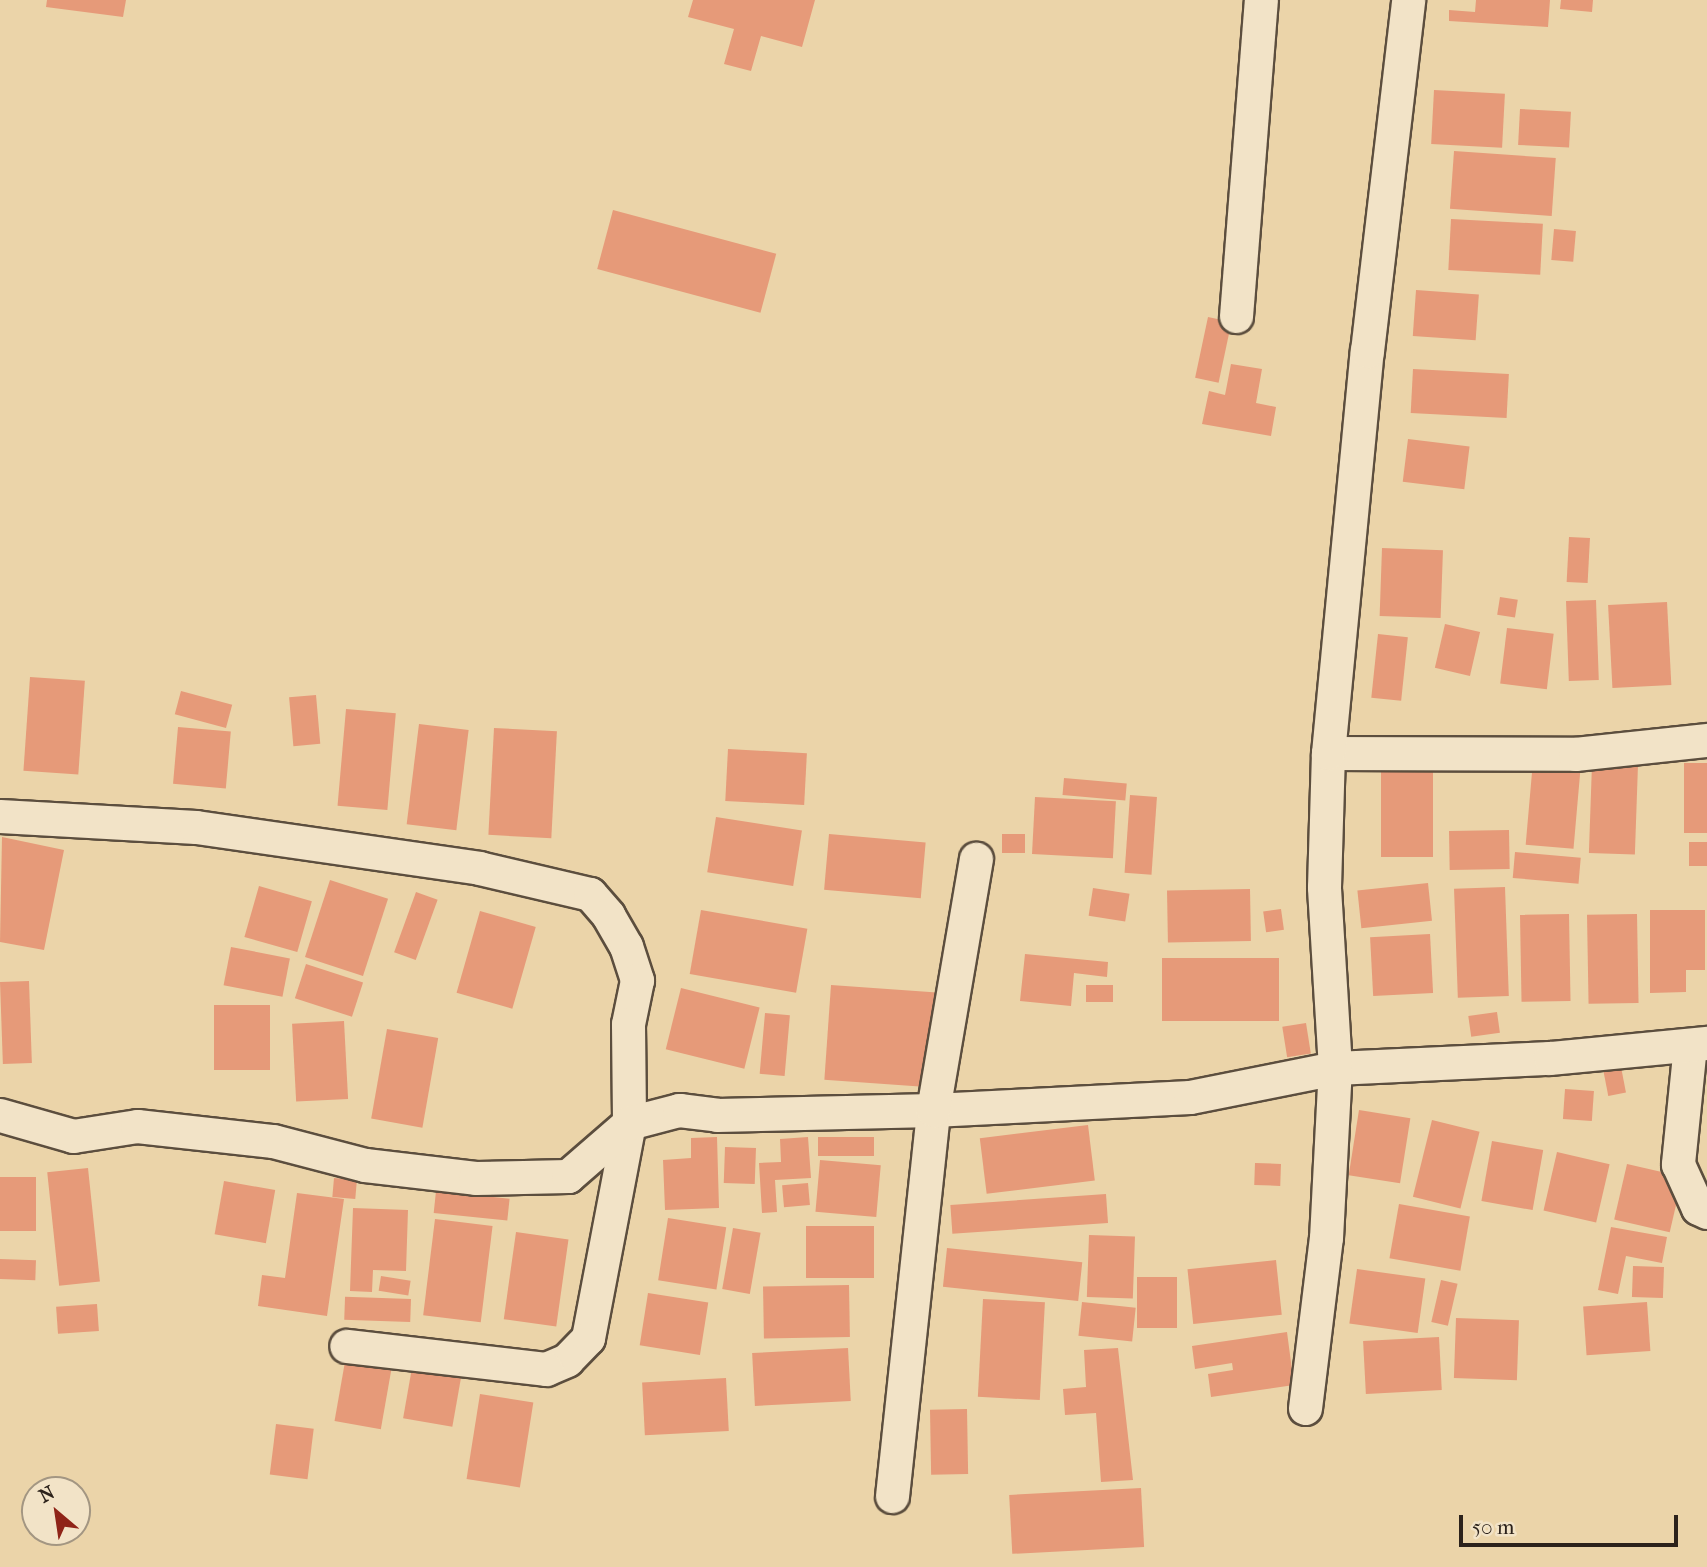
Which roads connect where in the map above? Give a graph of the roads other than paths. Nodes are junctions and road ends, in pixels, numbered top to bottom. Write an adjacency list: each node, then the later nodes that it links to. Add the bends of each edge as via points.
1 (1261, 0): 3 (street)
2 (1408, 0): 5 (street)
3 (1236, 316)
4 (1707, 740): 5 (street, via 1575,754)
5 (1328, 753): 9 (street, via 1324,887)
6 (0, 816): 12 (street, via 196,827 480,868 590,894 622,939 637,980 628,1024)
7 (976, 859): 10 (street)
8 (1698, 1044): 9 (street, via 1550,1058); 13 (street, via 1678,1164 1698,1208)
9 (1335, 1068): 10 (street, via 1190,1097); 15 (street, via 1326,1238)
10 (933, 1110): 12 (street, via 717,1115 678,1110); 16 (street)
11 (0, 1115): 12 (street, via 73,1136 137,1126 273,1141 365,1165 475,1178 568,1176)
12 (629, 1123): 14 (street, via 593,1327 580,1350 546,1369)
13 (1707, 1212)
14 (346, 1346)
15 (1305, 1408)
16 (892, 1496)

